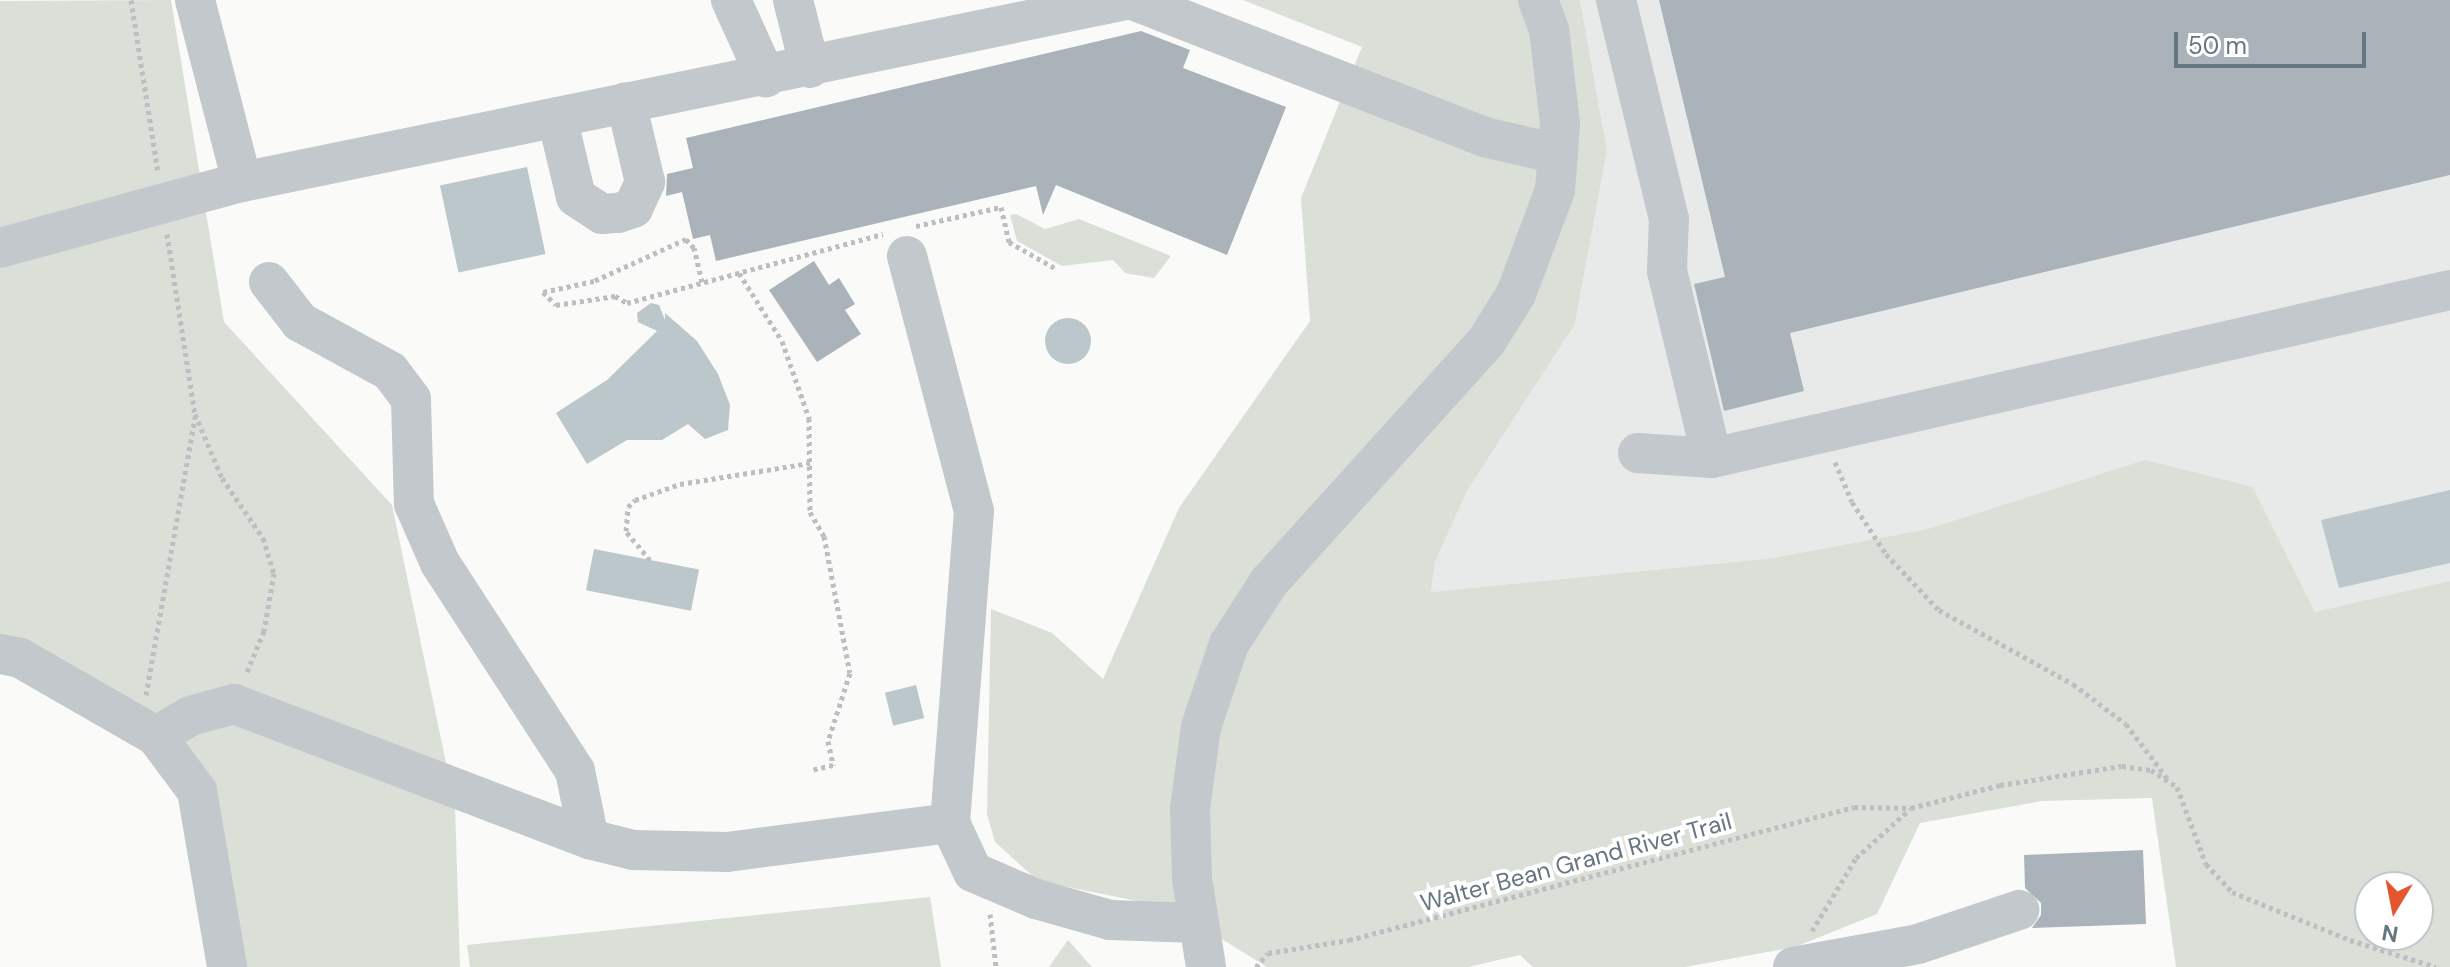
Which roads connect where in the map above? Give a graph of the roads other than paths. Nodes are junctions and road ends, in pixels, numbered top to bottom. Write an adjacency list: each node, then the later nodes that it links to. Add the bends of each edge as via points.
1 (195, 0): 13 (lane)
2 (731, 0): 9 (lane)
3 (793, 0): 8 (lane)
4 (1126, 0): 8 (lane)
5 (1133, 0): 12 (lane, via 1484,137)
6 (1538, 0): 12 (lane, via 1549,30 1560,123)
7 (1616, 0): 19 (lane, via 1669,219 1667,271)
8 (810, 68): 9 (lane)
9 (766, 77): 10 (lane)
10 (626, 102): 11 (lane); 11 (lane, via 645,182 633,208 618,213 602,214 576,197)
11 (557, 117): 13 (lane)
12 (1558, 154): 25 (lane, via 1555,190 1516,294 1486,342 1269,582 1229,644 1201,727 1190,809)
13 (242, 182): 14 (lane)
14 (0, 248)
15 (907, 256): 22 (lane, via 974,511)
16 (269, 282): 23 (lane, via 300,322 390,371 411,399 414,504 440,563 575,771)
17 (2450, 290): 19 (lane)
18 (1638, 453): 19 (lane)
19 (1712, 458)
20 (0, 654): 21 (lane, via 20,658)
21 (147, 731): 23 (lane, via 234,704); 27 (lane, via 197,791)
22 (950, 823): 23 (lane, via 727,852 633,850); 25 (lane, via 973,872 1036,899 1110,920)
23 (589, 839)
24 (2019, 910): 26 (lane, via 1918,944)
25 (1197, 923): 28 (lane)
26 (1800, 953)
27 (227, 967)
28 (1206, 967)

